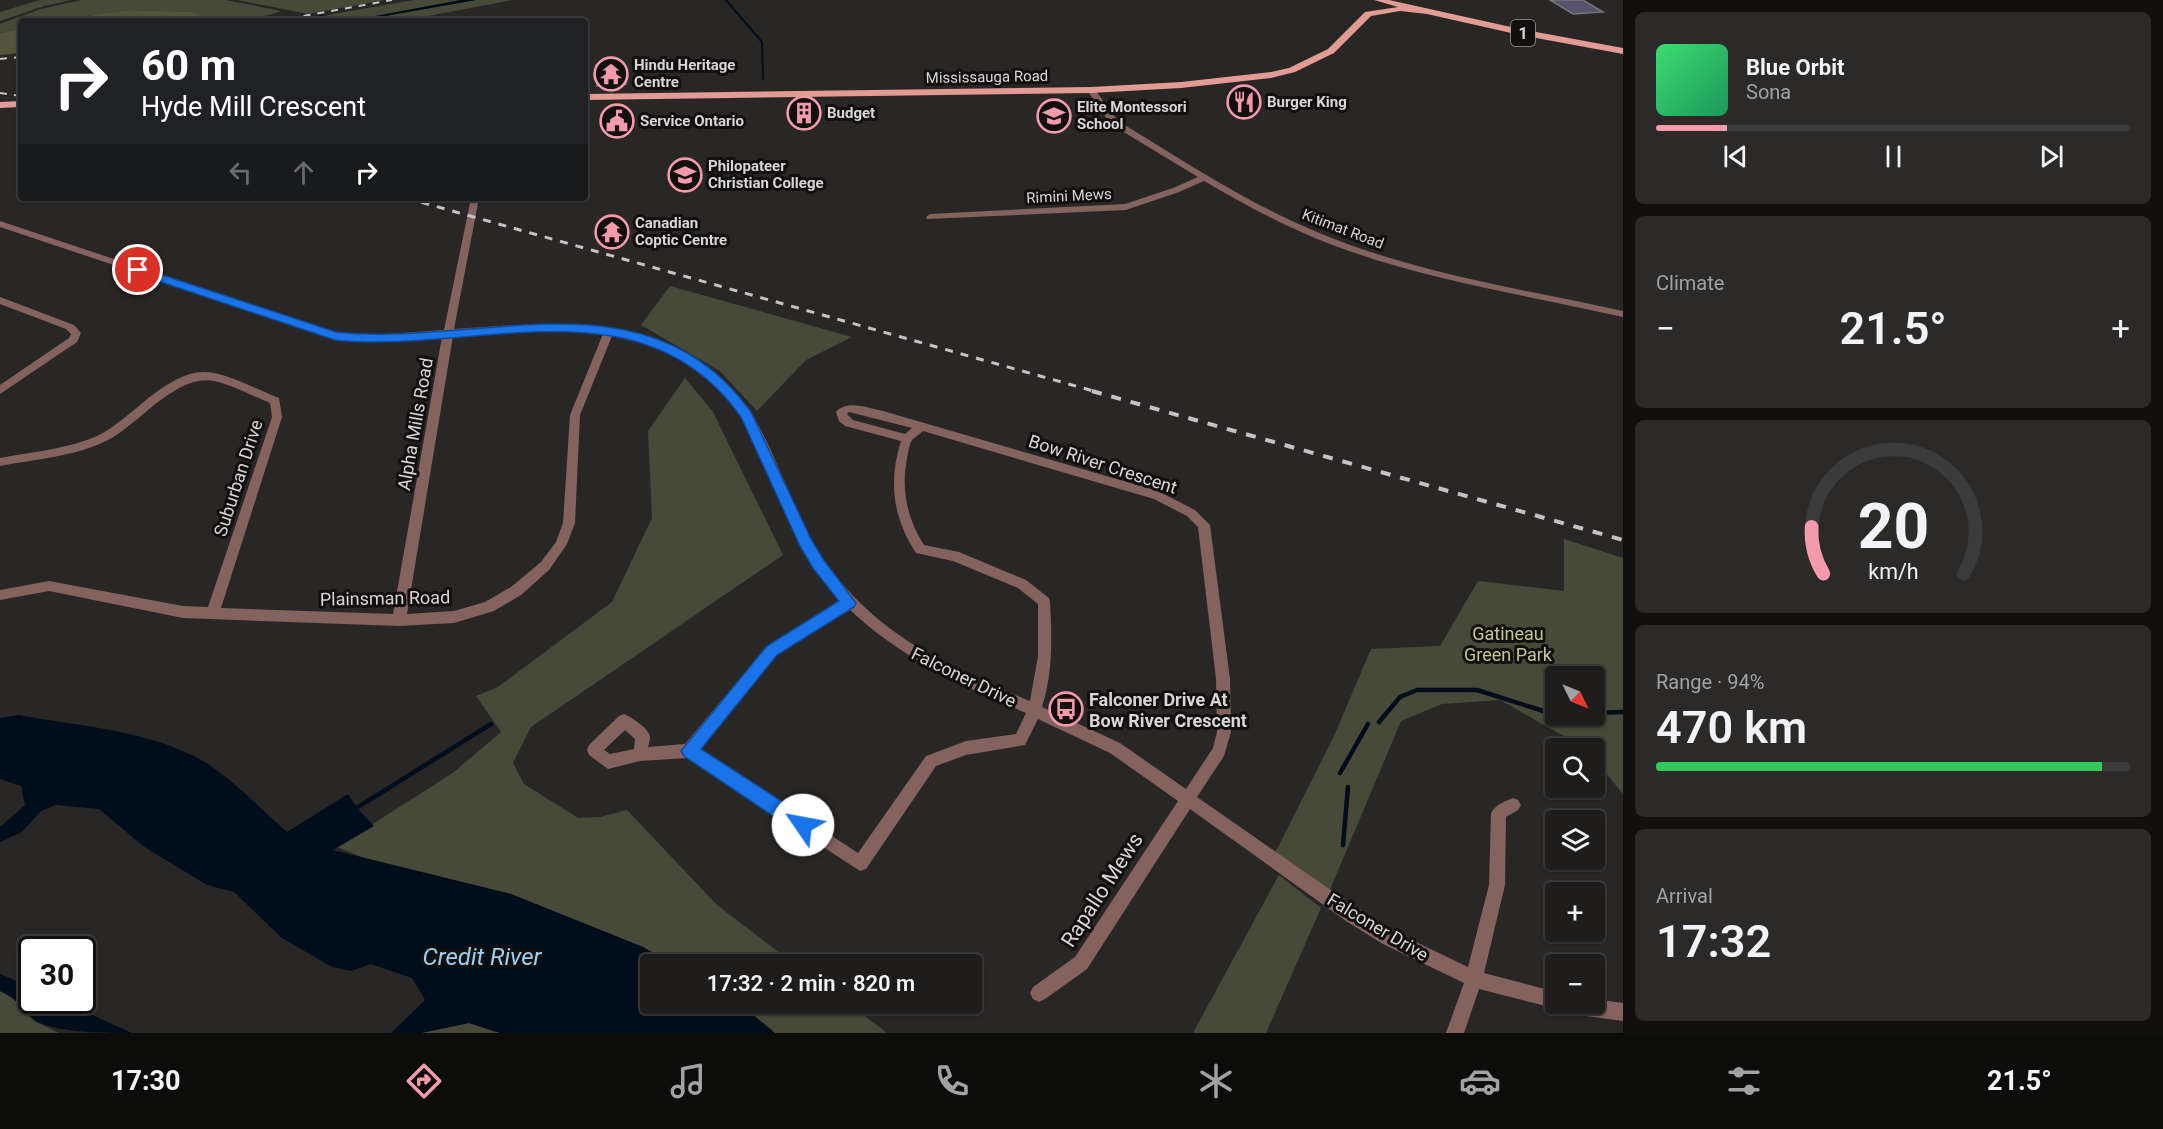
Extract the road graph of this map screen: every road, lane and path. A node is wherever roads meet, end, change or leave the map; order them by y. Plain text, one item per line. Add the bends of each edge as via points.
1 (1408, 0) edge
2 (1382, 1) edge
3 (1424, 12) junction
4 (1372, 14) junction
5 (1623, 43) edge
6 (1623, 51) edge
7 (1091, 90) junction
8 (588, 97) edge
9 (18, 104) edge
10 (0, 105) edge
11 (1204, 177) junction
12 (474, 201) edge
13 (930, 218) dead end
14 (0, 224) edge
15 (0, 300) edge
16 (1623, 314) edge
17 (609, 331) junction
18 (448, 333) junction
19 (0, 390) edge
20 (920, 427) junction
21 (907, 439) junction
22 (0, 462) edge
23 (0, 595) edge
24 (848, 603) junction
25 (212, 614) junction
26 (399, 620) junction
27 (1034, 710) junction
28 (690, 751) junction
29 (640, 754) dead end
30 (1187, 797) junction
31 (1513, 805) dead end
32 (1474, 979) junction
33 (1039, 993) dead end
34 (1545, 998) edge
35 (1605, 1010) edge
36 (1623, 1012) edge
37 (1455, 1033) edge

1 - 5 main road, 1 via 1520,26
2 - 3 main road, Mississauga Road / 1
2 - 4 main road, Mississauga Road
3 - 4 main road via 1400,9
3 - 6 main road, Mississauga Road / 1
4 - 7 main road, Mississauga Road via 1331,51 1292,70 1181,85
7 - 8 main road, Mississauga Road
7 - 11 street, Kitimat Road via 1120,126
9 - 10 main road
11 - 13 street, Rimini Mews via 1126,207
11 - 16 street, Kitimat Road via 1254,206 1349,248
12 - 18 street, Alpha Mills Road
14 - 18 street, Falconer Drive via 335,336 366,339
15 - 19 street via 70,327 76,333 73,340
17 - 18 street, Falconer Drive via 555,326
17 - 24 street, Falconer Drive via 680,354 715,378 734,397 759,438 805,542
17 - 26 street, Plainsman Road via 575,415 569,523 561,544 545,567 489,607 454,617
18 - 26 street, Alpha Mills Road
20 - 21 street
20 - 21 street, Bow River Crescent via 859,409 841,412 849,423
20 - 30 street, Bow River Crescent via 1158,496 1191,513 1204,525 1223,679 1224,732 1220,751
21 - 27 street via 899,458 900,499 909,535 920,549 955,556 1022,584 1044,602 1046,654 1043,684
22 - 25 street, Suburban Drive via 74,448 104,437 179,384 197,377 210,376 275,401 277,417
23 - 25 street, Plainsman Road via 49,586
24 - 27 street, Falconer Drive via 878,630 925,660
24 - 28 street via 772,650
25 - 26 street, Plainsman Road
27 - 28 street via 1020,740 966,748 931,761 860,863
27 - 30 street, Falconer Drive via 1115,748
28 - 29 street
30 - 32 street, Falconer Drive via 1352,915 1389,938
30 - 33 street, Rapallo Mews via 1081,963
31 - 32 street via 1499,813 1497,885
32 - 34 street, Falconer Drive
32 - 37 street
35 - 36 street

